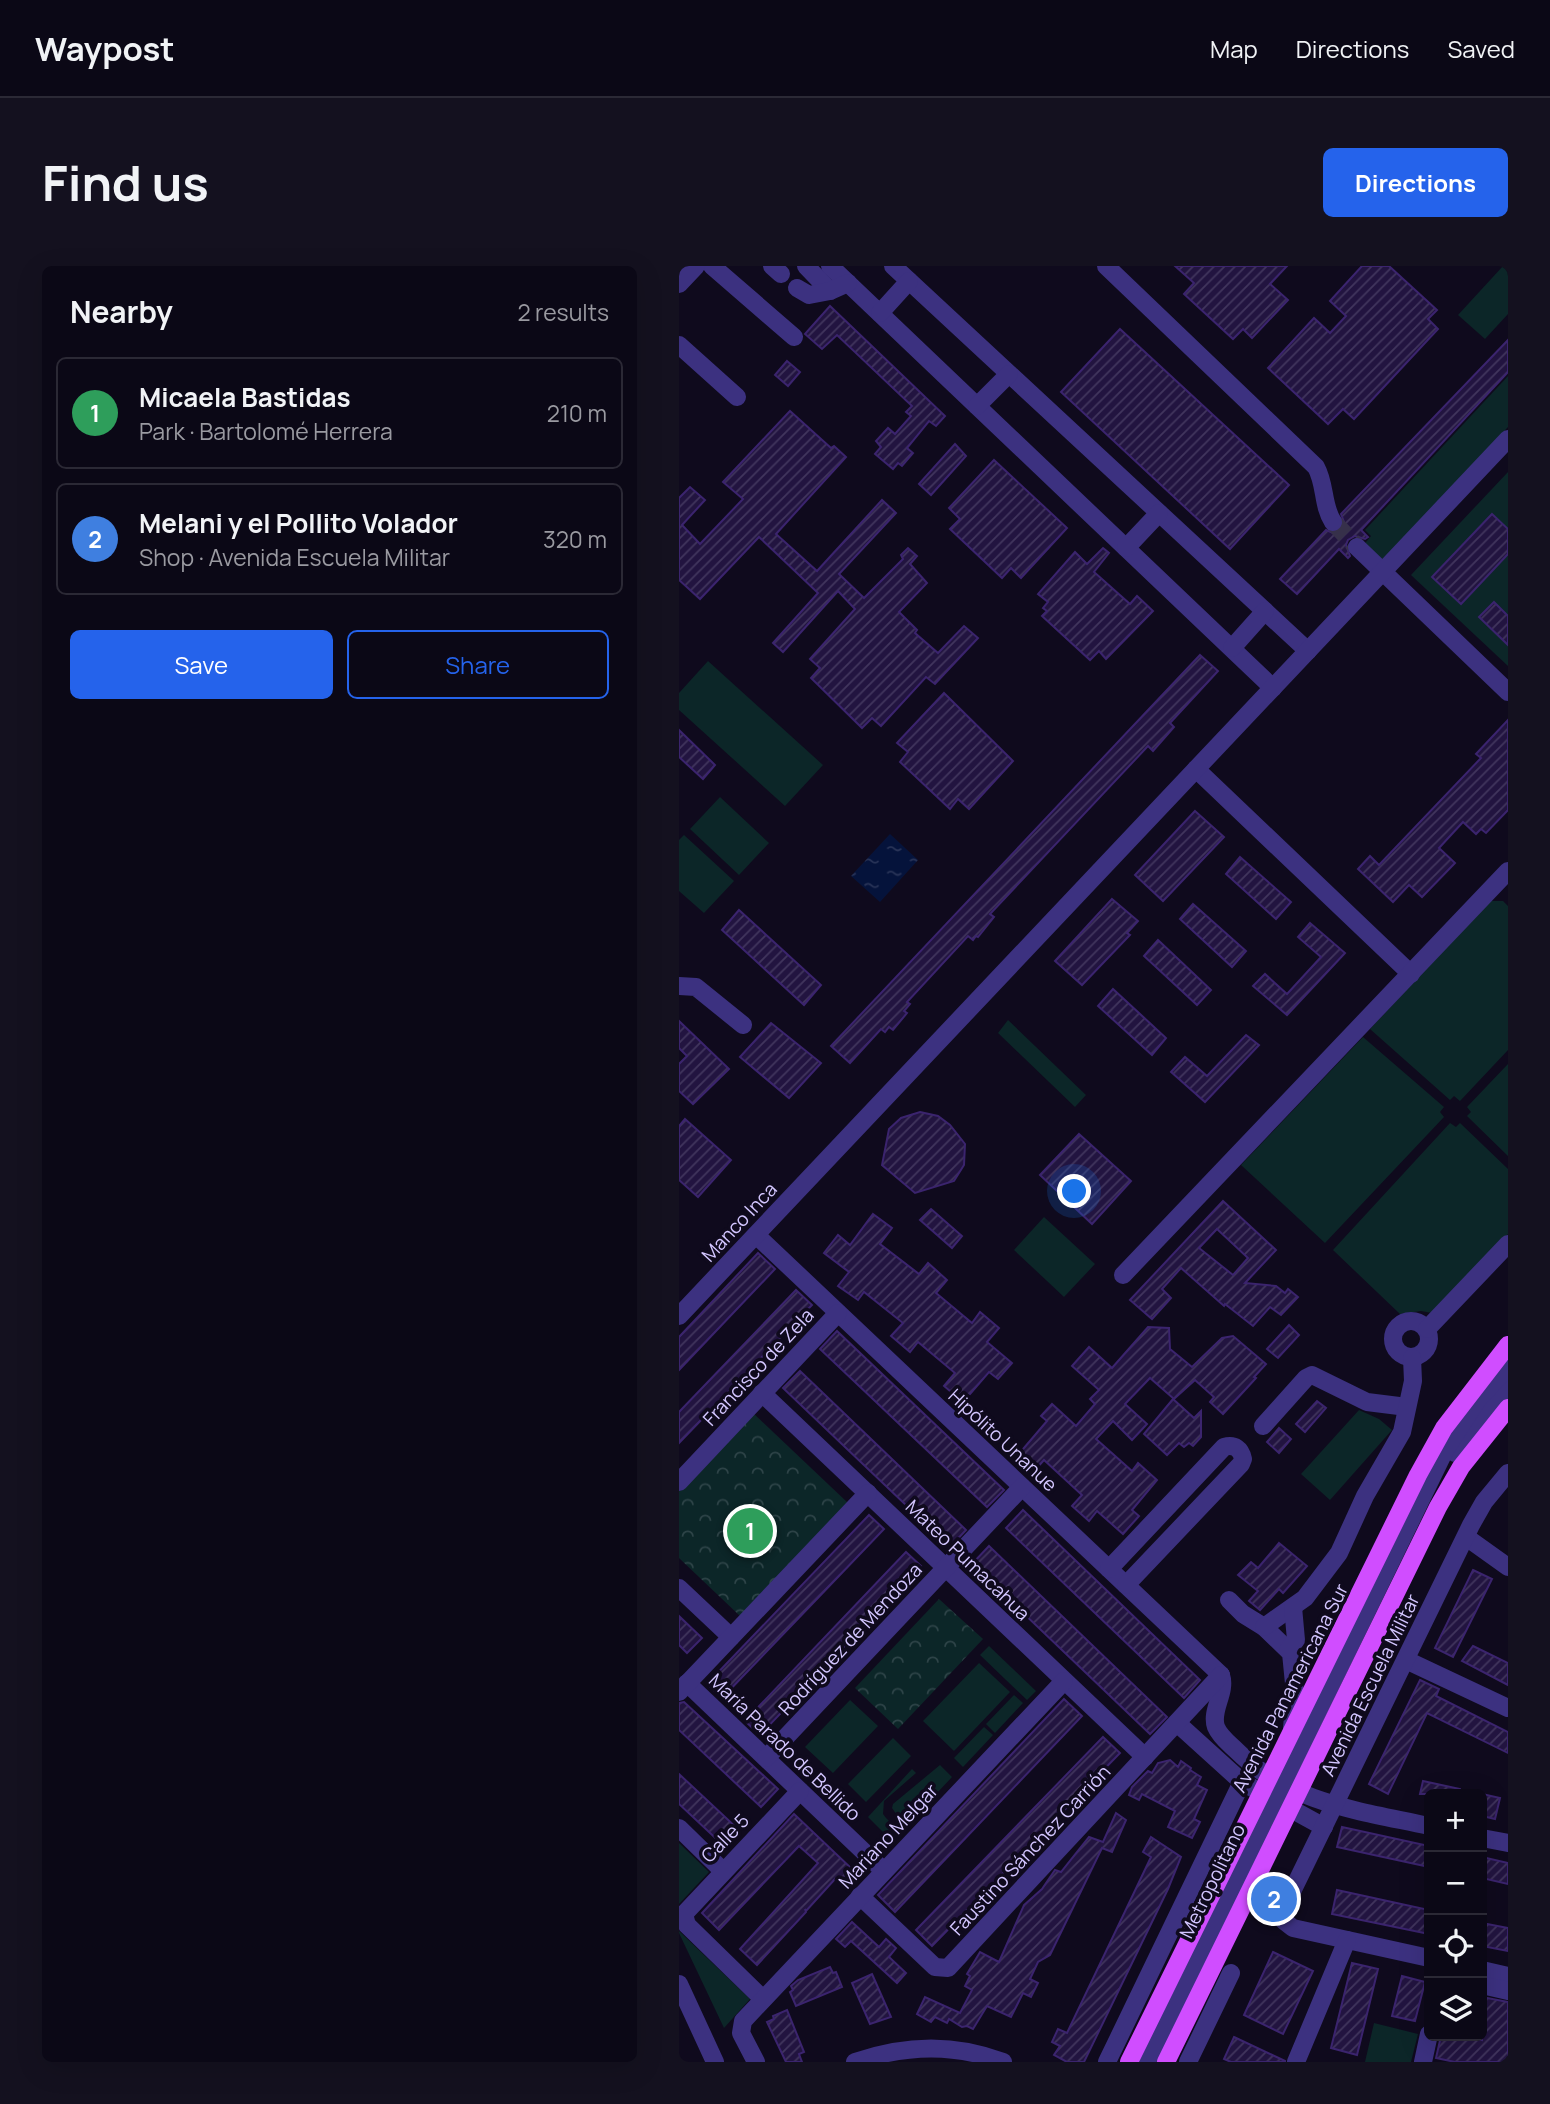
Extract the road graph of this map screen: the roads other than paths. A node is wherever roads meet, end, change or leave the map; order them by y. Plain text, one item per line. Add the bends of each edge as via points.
1 (696, 266) edge
2 (712, 266) edge
3 (806, 266) edge
4 (830, 266) edge
5 (893, 266) edge
6 (1106, 266) edge
7 (909, 281) junction
8 (848, 283) junction
9 (679, 284) edge
10 (797, 288) dead end
11 (830, 291) junction
12 (880, 313) junction
13 (794, 337) dead end
14 (679, 345) edge
15 (1009, 374) junction
16 (737, 397) dead end
17 (977, 406) junction
18 (1508, 439) edge
19 (1159, 513) junction
20 (1333, 522) tunnel mouth
21 (1357, 547) tunnel mouth
22 (1126, 548) junction
23 (1383, 572) junction
24 (1265, 611) junction
25 (1232, 649) junction
26 (1308, 651) junction
27 (1273, 688) junction
28 (1508, 692) edge
29 (1196, 769) junction
30 (1504, 882) edge
31 (1411, 974) junction
32 (679, 986) edge
33 (743, 1025) dead end
34 (756, 1235) junction
35 (1508, 1244) edge
36 (1123, 1275) dead end
37 (838, 1313) junction
38 (679, 1316) edge
39 (1427, 1329) junction
40 (1508, 1345) edge
41 (1412, 1358) junction
42 (1508, 1367) edge
43 (1508, 1389) edge
44 (762, 1393) junction
45 (1367, 1402) junction
46 (1407, 1407) junction
47 (1508, 1408) edge
48 (1262, 1426) dead end
49 (1403, 1427) junction
50 (1508, 1474) edge
51 (679, 1482) edge
52 (1022, 1487) junction
53 (1425, 1492) junction
54 (868, 1493) junction
55 (1173, 1500) junction
56 (1191, 1517) junction
57 (1466, 1536) junction
58 (1508, 1567) edge
59 (946, 1568) junction
60 (1109, 1569) junction
61 (1126, 1586) junction
62 (679, 1588) edge
63 (1229, 1600) dead end
64 (1293, 1607) junction
65 (1264, 1627) junction
66 (731, 1637) junction
67 (1288, 1650) junction
68 (1406, 1660) junction
69 (1221, 1675) junction
70 (1065, 1681) junction
71 (683, 1688) edge
72 (1508, 1708) edge
73 (1177, 1723) junction
74 (1291, 1735) junction
75 (1145, 1757) junction
76 (766, 1758) junction
77 (1242, 1782) junction
78 (800, 1791) junction
79 (1279, 1793) junction
80 (1334, 1805) junction
81 (1424, 1825) edge
82 (1324, 1827) junction
83 (679, 1828) edge
84 (1487, 1839) edge
85 (1508, 1843) edge
86 (723, 1871) junction
87 (884, 1871) junction
88 (860, 1896) junction
89 (1347, 1940) junction
90 (1424, 1957) edge
91 (1487, 1971) edge
92 (1231, 1973) dead end
93 (1508, 1976) edge
94 (679, 1984) edge
95 (1487, 1986) edge
96 (1508, 1991) edge
97 (763, 1999) junction
98 (1428, 2041) edge
99 (715, 2062) edge
100 (756, 2062) edge
101 (855, 2062) edge
102 (1003, 2062) edge
103 (1107, 2062) edge
104 (1129, 2062) edge
105 (1148, 2062) edge
106 (1166, 2062) edge
107 (1188, 2062) edge
108 (1296, 2062) edge
109 (1423, 2062) edge

1 - 9 street
2 - 13 street
3 - 11 street
4 - 8 street
5 - 7 street
6 - 20 street via 1316,467
7 - 12 street
7 - 15 street
8 - 11 street
8 - 12 street
10 - 11 street via 809,295
12 - 17 street
14 - 16 street
15 - 17 street
15 - 19 street
17 - 22 street
18 - 23 street, Manco Inca
19 - 22 street
19 - 24 street
21 - 23 street
22 - 25 street
23 - 26 street, Manco Inca
23 - 28 street
24 - 25 street
24 - 26 street
25 - 27 street
26 - 27 street, Manco Inca
27 - 29 street, Manco Inca
29 - 31 street
29 - 34 street, Manco Inca
30 - 31 street
31 - 36 street
32 - 33 street via 695,987
34 - 37 street, Hipólito Unanue
34 - 38 street, Manco Inca
35 - 39 street
37 - 44 street, Francisco de Zela
37 - 52 street, Hipólito Unanue
39 - 41 street via 1429,1345 1423,1354
39 - 41 street via 1407,1321 1394,1332 1396,1350
40 - 74 main road, Avenida Panamericana Sur via 1444,1428
41 - 46 street
42 - 53 street, Metropolitano via 1478,1399
43 - 53 street, Metropolitano
44 - 51 street, Francisco de Zela
44 - 54 street, Mateo Pumacahua
45 - 46 street
45 - 48 street via 1312,1375
45 - 49 street
46 - 49 street
47 - 79 main road, Avenida Panamericana Sur via 1461,1467
49 - 64 street via 1335,1560
50 - 57 street, Avenida Escuela Militar via 1484,1502
52 - 59 street, Rodríguez de Mendoza
52 - 60 street, Hipólito Unanue
53 - 79 street, Metropolitano
54 - 59 street, Mateo Pumacahua
54 - 66 street
55 - 56 street
55 - 56 street via 1224,1447 1239,1449 1241,1464
55 - 60 street
56 - 61 street
57 - 58 street
57 - 68 street, Avenida Escuela Militar
59 - 70 street, Mateo Pumacahua
59 - 76 street, Rodríguez de Mendoza
60 - 61 street, Hipólito Unanue
61 - 69 street, Hipólito Unanue
62 - 66 street
63 - 65 street
64 - 65 street
64 - 67 street via 1296,1640
65 - 67 street
66 - 71 street
67 - 74 street via 1294,1661 1296,1694
68 - 72 street
68 - 80 street, Avenida Escuela Militar
69 - 73 street, Faustino Sánchez Carrión
69 - 79 street via 1217,1729
70 - 75 street, Mateo Pumacahua
70 - 87 street, Mariano Melgar
71 - 76 street, María Parado de Bellido
73 - 75 street, Faustino Sánchez Carrión
73 - 77 street
74 - 79 main road, Avenida Panamericana Sur
75 - 88 street, Faustino Sánchez Carrión via 948,1968 935,1967
76 - 78 street, María Parado de Bellido
77 - 79 street
77 - 103 street
78 - 86 street, Calle 5
78 - 87 street, María Parado de Bellido
79 - 80 street
79 - 82 street
79 - 104 main road, Avenida Panamericana Sur
79 - 105 street, Metropolitano
79 - 106 main road, Avenida Panamericana Sur
80 - 81 street
80 - 82 street, Avenida Escuela Militar
82 - 89 street, Avenida Escuela Militar via 1282,1912 1284,1922
83 - 86 street
84 - 85 street
86 - 97 street, Calle 5 via 683,1917
87 - 88 street, Mariano Melgar
88 - 97 street, Mariano Melgar
89 - 90 street
89 - 108 street
91 - 93 street
92 - 107 street
94 - 99 street
95 - 96 street
97 - 100 street, Mariano Melgar via 743,2021 741,2033
98 - 109 street
101 - 102 street via 915,2048 969,2052

